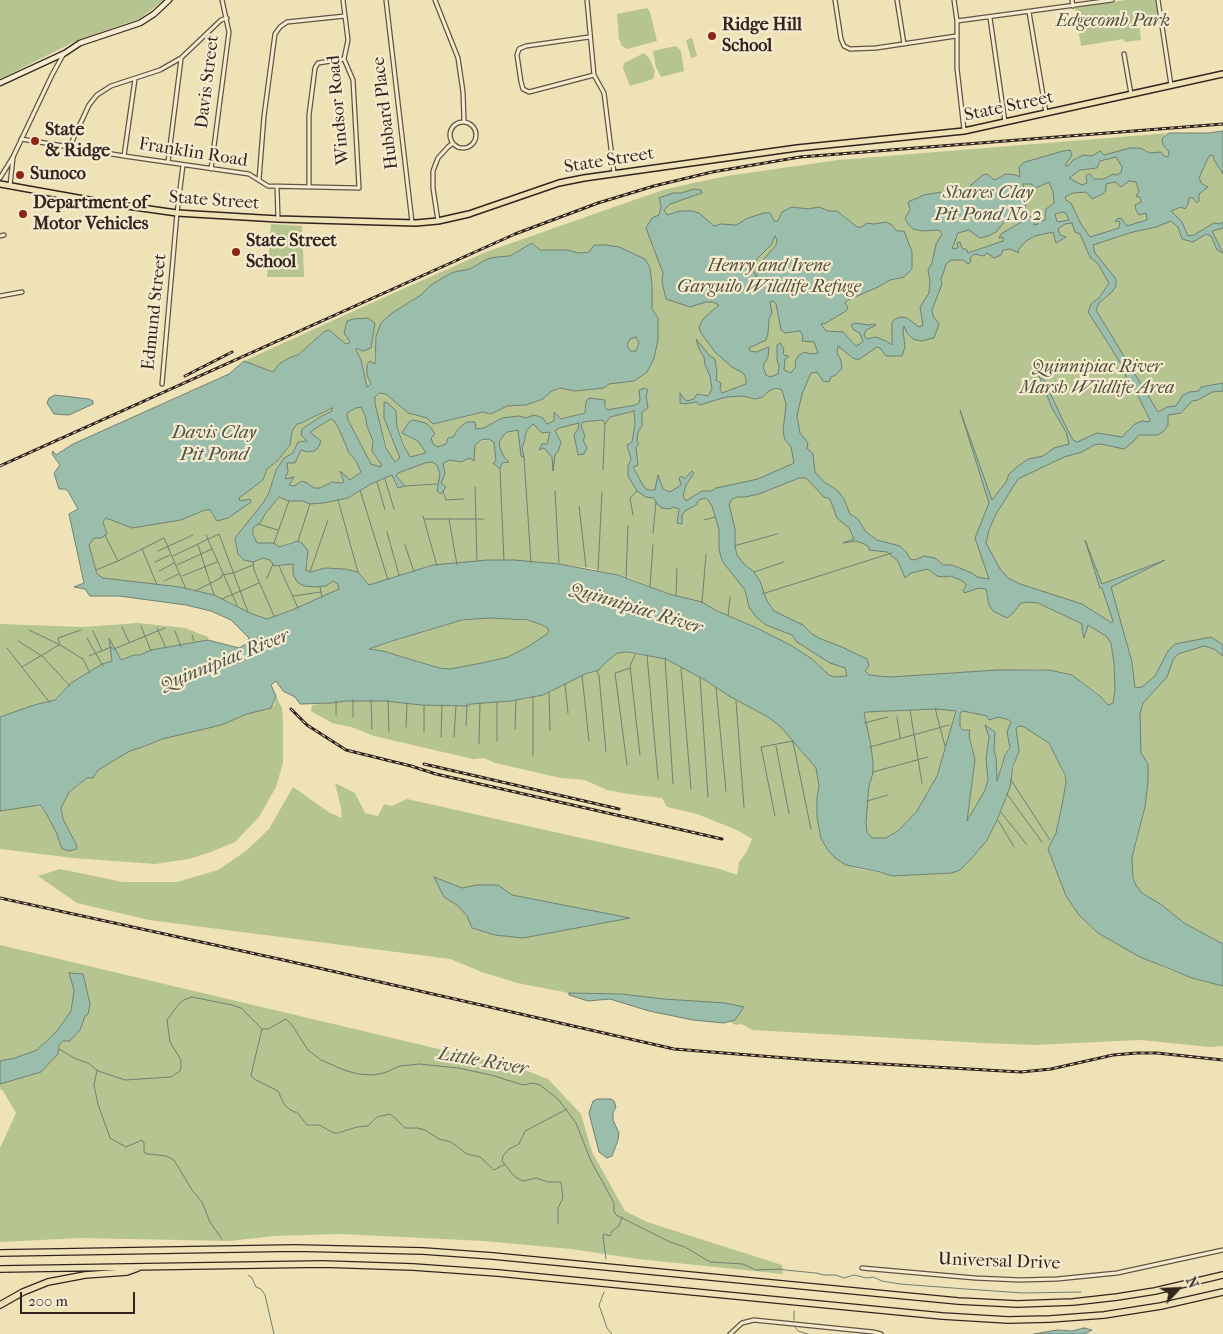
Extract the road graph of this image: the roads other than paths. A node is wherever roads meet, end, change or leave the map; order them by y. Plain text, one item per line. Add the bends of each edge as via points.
1 (169, 0) edge
2 (222, 0) edge
3 (343, 0) edge
4 (386, 0) edge
5 (435, 0) edge
6 (587, 0) edge
7 (836, 0) edge
8 (897, 0) edge
9 (954, 0) edge
10 (1072, 0) edge
11 (1112, 0) edge
12 (1158, 0) edge
13 (1073, 6) junction
14 (1029, 12) junction
15 (345, 16) junction
16 (227, 18) junction
17 (990, 18) junction
18 (957, 21) junction
19 (956, 36) junction
20 (589, 37) junction
21 (904, 44) junction
22 (65, 53) junction
23 (1124, 54) dead end
24 (181, 58) junction
25 (344, 58) junction
26 (1223, 74) edge
27 (594, 75) junction
28 (135, 79) junction
29 (0, 82) edge
30 (1171, 85) junction
31 (1131, 94) junction
32 (1046, 113) junction
33 (464, 121) junction
34 (1005, 122) junction
35 (964, 131) junction
36 (21, 139) junction
37 (454, 143) junction
38 (68, 148) junction
39 (124, 156) junction
40 (13, 157) junction
41 (168, 162) junction
42 (183, 165) junction
43 (211, 169) junction
44 (614, 173) junction
45 (0, 178) edge
46 (260, 180) junction
47 (0, 184) edge
48 (10, 185) junction
49 (277, 186) junction
50 (309, 187) junction
51 (359, 188) joint
52 (177, 213) junction
53 (278, 219) junction
54 (438, 221) junction
55 (412, 223) junction
56 (22, 292) dead end
57 (0, 296) edge
58 (162, 384) dead end
59 (1223, 1250) edge
60 (0, 1253) edge
61 (142, 1267) junction
62 (862, 1268) dead end
63 (0, 1269) edge
64 (1223, 1275) edge
65 (1223, 1292) edge
66 (0, 1305) edge
67 (730, 1334) edge
68 (881, 1334) edge

1 - 22 main road via 140,23 80,43
2 - 16 street, Davis Street
3 - 15 street, Windsor Road
4 - 55 street, Hubbard Place
5 - 33 street via 458,58
6 - 20 street
7 - 21 street via 841,39 847,48 856,50
8 - 21 street
9 - 18 street
10 - 13 street
11 - 13 street
12 - 30 street
13 - 14 street
14 - 17 street
14 - 32 street
15 - 25 street, Windsor Road via 348,40
15 - 46 street via 286,22 275,34 264,116
16 - 24 street
16 - 43 street, Davis Street via 228,42
17 - 18 street
17 - 34 street
18 - 19 street
19 - 21 street
19 - 35 street
20 - 27 street
20 - 27 street via 526,46 516,55 523,89 529,92
22 - 29 main road
22 - 36 street
23 - 31 street
24 - 28 street
24 - 41 street
25 - 50 street via 318,63 315,68 309,115
25 - 51 street, Windsor Road via 353,80
26 - 30 main road, State Street
27 - 44 street via 604,93
28 - 38 street via 111,86 97,95
28 - 39 street
30 - 31 main road, State Street
31 - 32 main road, State Street
32 - 34 main road, State Street
33 - 37 street via 452,129 450,136
33 - 37 street via 475,128 475,140 465,148
34 - 35 main road, State Street
35 - 44 main road, State Street via 806,146
36 - 38 street, Franklin Road
36 - 40 street
37 - 54 street via 438,158 433,171
38 - 39 street, Franklin Road
39 - 41 street, Franklin Road
40 - 45 street
40 - 48 street
41 - 42 street, Franklin Road
42 - 43 street, Franklin Road
42 - 52 street, Edmund Street
43 - 46 street, Franklin Road via 249,174
44 - 54 main road, State Street via 560,183
46 - 49 street, Franklin Road via 265,185
47 - 48 main road, State Street
48 - 52 main road, State Street
49 - 50 street, Franklin Road
49 - 53 street
50 - 51 street, Franklin Road
52 - 53 main road, State Street
52 - 58 street, Edmund Street
53 - 55 main road, State Street
54 - 55 main road, State Street
56 - 57 street
59 - 62 street, Universal Drive via 1116,1273 1056,1279 1020,1280
60 - 64 highway via 295,1248 408,1250 1018,1304 1117,1297
61 - 63 highway
61 - 65 highway via 323,1264 437,1268 1008,1320 1104,1315
61 - 66 highway via 127,1272 48,1282
67 - 68 street via 742,1323 754,1320

